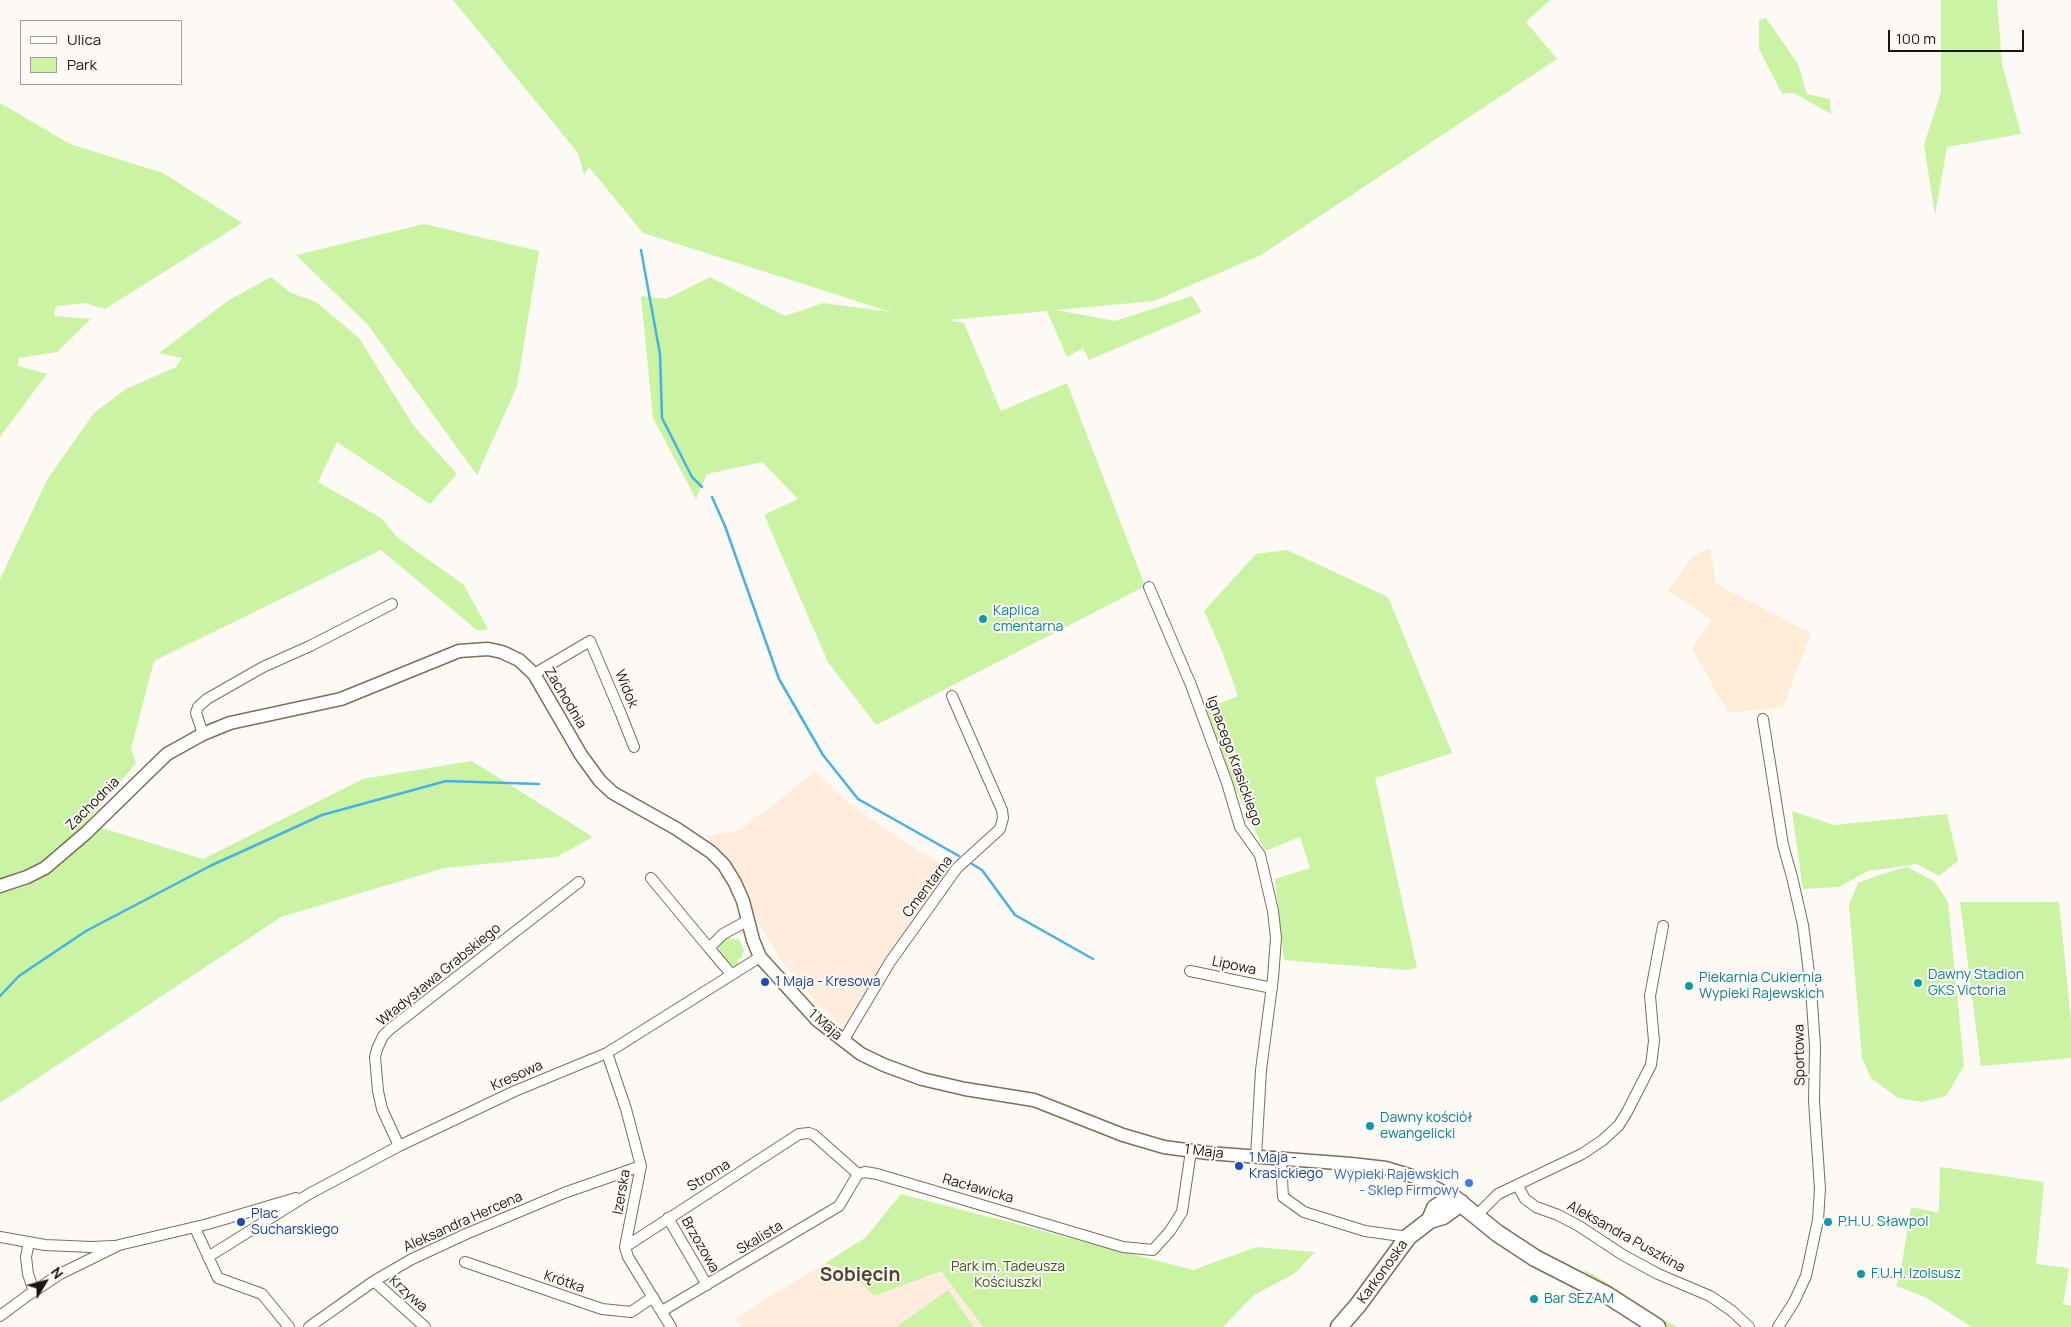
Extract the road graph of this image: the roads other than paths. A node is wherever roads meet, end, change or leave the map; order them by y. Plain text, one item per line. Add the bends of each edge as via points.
1 (1148, 587) dead end
2 (392, 604) dead end
3 (534, 674) junction
4 (952, 696) dead end
5 (1764, 719) dead end
6 (203, 734) junction
7 (634, 748) dead end
8 (651, 878) dead end
9 (579, 882) dead end
10 (0, 886) edge
11 (747, 920) junction
12 (1663, 926) dead end
13 (709, 948) junction
14 (760, 958) junction
15 (1190, 971) dead end
16 (732, 974) junction
17 (1272, 988) junction
18 (843, 1041) junction
19 (607, 1053) junction
20 (399, 1146) junction
21 (1191, 1151) junction
22 (1256, 1157) junction
23 (1281, 1160) junction
24 (641, 1166) junction
25 (858, 1174) junction
26 (1432, 1185) junction
27 (1518, 1186) junction
28 (309, 1194) junction
29 (1458, 1200) junction
30 (1432, 1214) junction
31 (1477, 1215) junction
32 (668, 1218) junction
33 (195, 1228) junction
34 (0, 1236) edge
35 (1408, 1237) junction
36 (29, 1242) junction
37 (119, 1246) junction
38 (625, 1247) junction
39 (208, 1257) junction
40 (465, 1262) dead end
41 (374, 1281) junction
42 (707, 1286) junction
43 (30, 1293) junction
44 (653, 1297) junction
45 (662, 1312) junction
46 (0, 1316) edge
47 (289, 1327) edge
48 (309, 1327) edge
49 (425, 1327) edge
50 (672, 1327) edge
51 (1339, 1327) edge
52 (1657, 1327) edge
53 (1749, 1327) edge
54 (1778, 1327) edge

1 - 17 street, Ignacego Krasickiego via 1191,684 1240,826 1260,855 1276,938
2 - 6 street via 263,667 207,699 196,713
3 - 6 street, Zachodnia via 519,660 502,652 488,649 459,651 341,699 230,723
3 - 7 street, Widok via 590,641
3 - 11 street, Zachodnia via 581,755 600,781 614,793 711,852 735,883
4 - 18 street, Cmentarna via 1002,810 1000,829 957,868 890,962
5 - 54 street, Sportowa via 1783,845 1803,925 1811,989 1820,1189 1818,1220 1806,1276
6 - 10 street, Zachodnia via 167,754 45,868
8 - 13 street
9 - 20 street, Władysława Grabskiego via 383,1036 375,1057 378,1091 382,1109
11 - 13 street via 723,934
11 - 14 street, Zachodnia
12 - 27 street via 1650,996 1654,1052 1636,1097 1619,1126 1603,1140
13 - 16 street
14 - 16 street, Kresowa
14 - 18 street, 1 Maja via 817,1020
15 - 17 street, Lipowa
16 - 19 street, Kresowa
17 - 22 street, Ignacego Krasickiego via 1261,1070
18 - 21 street, 1 Maja via 884,1066 922,1079 1034,1100 1131,1138
19 - 20 street, Kresowa via 515,1091
19 - 24 street, Izerska
20 - 28 street, Kresowa
21 - 22 street, 1 Maja
21 - 25 street, Racławicka via 1182,1212 1153,1250 1123,1247 877,1174
22 - 23 street, 1 Maja
23 - 26 street, 1 Maja via 1386,1168
23 - 35 street via 1283,1196 1304,1212 1365,1231
24 - 38 street, Izerska
24 - 41 street, Aleksandra Hercena via 466,1234
25 - 32 street, Stroma via 814,1135 799,1134
25 - 42 street, Skalista via 839,1206
26 - 29 street, 1 Maja
26 - 30 street via 1435,1193
27 - 31 street via 1498,1194
27 - 53 street, Aleksandra Puszkina via 1525,1199 1536,1207 1579,1226 1658,1274 1710,1296
28 - 33 street
28 - 39 street
29 - 30 main road, Karkonoska via 1443,1216
29 - 31 main road, 1 Maja
30 - 35 main road, Karkonoska
31 - 52 main road, 1 Maja via 1535,1258 1607,1295
32 - 38 street, Stroma
32 - 42 street, Brzozowa
33 - 37 street
33 - 39 street
34 - 36 street
35 - 51 main road, Karkonoska
36 - 37 street via 92,1248
36 - 43 street via 26,1257
37 - 43 street via 60,1274
38 - 44 street
39 - 47 street via 218,1278 262,1294
40 - 44 street, Krótka via 602,1309 631,1312
41 - 48 street, Aleksandra Hercena
41 - 49 street, Krzywa
42 - 45 street, Skalista
43 - 46 street
44 - 45 street
45 - 50 street

